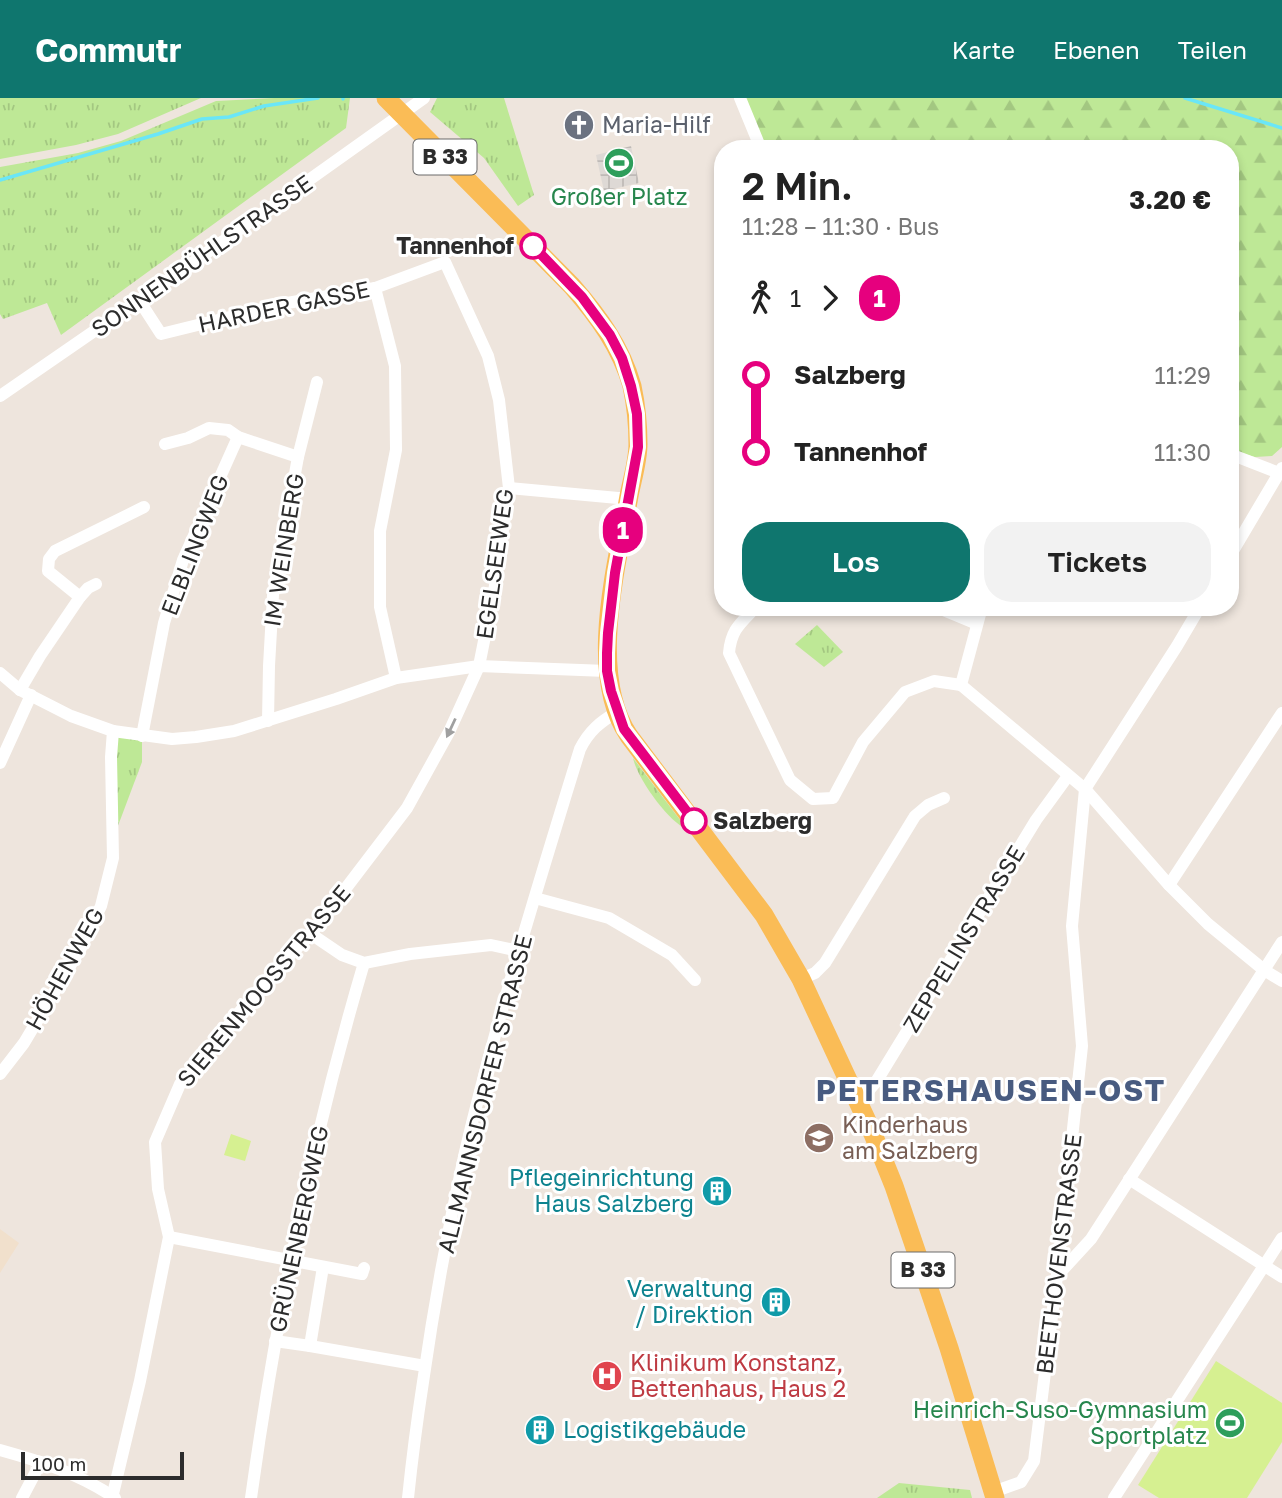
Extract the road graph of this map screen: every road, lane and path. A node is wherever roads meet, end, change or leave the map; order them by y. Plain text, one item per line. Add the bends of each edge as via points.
1 (386, 98) edge
2 (424, 98) edge
3 (740, 98) edge
4 (402, 113) junction
5 (757, 140) edge
6 (445, 262) joint
7 (375, 288) junction
8 (139, 300) junction
9 (317, 382) dead end
10 (0, 396) edge
11 (238, 437) junction
12 (165, 444) dead end
13 (298, 457) junction
14 (1239, 457) edge
15 (1281, 470) edge
16 (509, 488) junction
17 (629, 499) junction
18 (145, 507) dead end
19 (1239, 541) edge
20 (96, 583) dead end
21 (80, 597) junction
22 (747, 616) edge
23 (958, 616) edge
24 (979, 616) edge
25 (1195, 616) edge
26 (977, 624) junction
27 (479, 666) junction
28 (607, 671) junction
29 (0, 673) edge
30 (396, 678) junction
31 (961, 685) junction
32 (25, 692) junction
33 (617, 712) junction
34 (1282, 713) edge
35 (268, 721) junction
36 (113, 732) junction
37 (142, 736) junction
38 (0, 762) edge
39 (1068, 776) junction
40 (1085, 789) junction
41 (944, 798) dead end
42 (1169, 885) junction
43 (535, 898) junction
44 (311, 934) junction
45 (1282, 942) edge
46 (519, 950) junction
47 (364, 963) junction
48 (1264, 970) junction
49 (801, 979) junction
50 (695, 980) dead end
51 (1282, 981) edge
52 (0, 1074) edge
53 (856, 1097) junction
54 (1129, 1179) junction
55 (169, 1237) junction
56 (1282, 1238) edge
57 (291, 1260) junction
58 (1264, 1265) junction
59 (323, 1267) junction
60 (364, 1268) dead end
61 (1057, 1276) junction
62 (1282, 1277) edge
63 (275, 1341) junction
64 (310, 1346) junction
65 (425, 1366) junction
66 (0, 1450) edge
67 (41, 1462) junction
68 (994, 1495) edge
69 (113, 1497) edge
70 (22, 1498) edge
71 (251, 1498) edge
72 (408, 1498) edge
73 (1114, 1498) edge

1 - 4 main road, B 33
2 - 4 street, SONNENBÜHLSTRASSE
3 - 5 street
4 - 8 street, SONNENBÜHLSTRASSE
4 - 17 main road, B 33 via 572,286 610,335 622,358 637,414 638,447
6 - 7 street, HARDER GASSE
6 - 16 street, EGELSEEWEG via 488,356 499,400
7 - 8 street, HARDER GASSE via 287,303 161,334
7 - 30 street via 394,366 396,450 380,531 380,607
8 - 10 street, SONNENBÜHLSTRASSE
9 - 13 street, IM WEINBERG
11 - 12 street via 228,430 209,428
11 - 13 street
11 - 37 street, ELBLINGWEG via 184,560 164,623
13 - 35 street, IM WEINBERG via 273,595
14 - 15 street
15 - 19 street
16 - 17 street
16 - 27 street, EGELSEEWEG
17 - 28 main road, B 33 via 612,597
18 - 21 street via 55,551 49,559 48,571
20 - 21 street
21 - 32 street via 40,656
22 - 31 street via 730,638 729,653 790,780 813,799 832,798 863,742 905,692 934,681
23 - 26 street
24 - 26 street
25 - 40 street, BEETHOVENSTRASSE
26 - 31 street
27 - 28 street
27 - 30 street
27 -> 44 street, SIERENMOOSSTRASSE via 407,808
28 - 33 main road, B 33
29 - 32 street
30 - 35 street
31 - 39 street
32 - 36 street
32 - 38 street
33 - 43 street, ALLMANNSDORFER STRASSE via 596,726 580,749
33 - 49 main road, B 33 via 629,736 764,915
34 - 42 street
35 - 37 street via 196,737
36 - 37 street
36 - 52 street, HÖHENWEG via 113,858 101,906 24,1043
39 - 40 street
39 - 53 street, ZEPPELINSTRASSE via 1036,820 876,1082
40 - 42 street
40 - 61 street, BEETHOVENSTRASSE via 1072,926 1082,1046
41 - 49 street via 915,816 825,963 815,974
42 - 48 street
43 - 46 street, ALLMANNSDORFER STRASSE
43 - 50 street via 609,918 672,955
44 - 47 street via 342,955
44 - 55 street, SIERENMOOSSTRASSE via 180,1084 155,1142 158,1189
45 - 48 street
46 - 47 street via 491,945
46 - 65 street, ALLMANNSDORFER STRASSE via 463,1162
47 - 57 street, GRÜNENBERGWEG
48 - 51 street
48 - 54 street
49 - 53 main road, B 33
53 - 68 main road, B 33 via 927,1279
54 - 58 street
54 - 61 street via 1091,1239
55 - 57 street
55 - 69 street, SIERENMOOSSTRASSE
56 - 58 street
57 - 59 street
57 - 63 street, GRÜNENBERGWEG
58 - 62 street
58 - 73 street
59 - 60 street via 362,1274
59 - 64 street
61 - 68 street, BEETHOVENSTRASSE via 1034,1461 1021,1482
63 - 64 street
63 - 71 street, GRÜNENBERGWEG
64 - 65 street
65 - 72 street, ALLMANNSDORFER STRASSE
66 - 67 street
67 - 69 street
67 - 70 street

